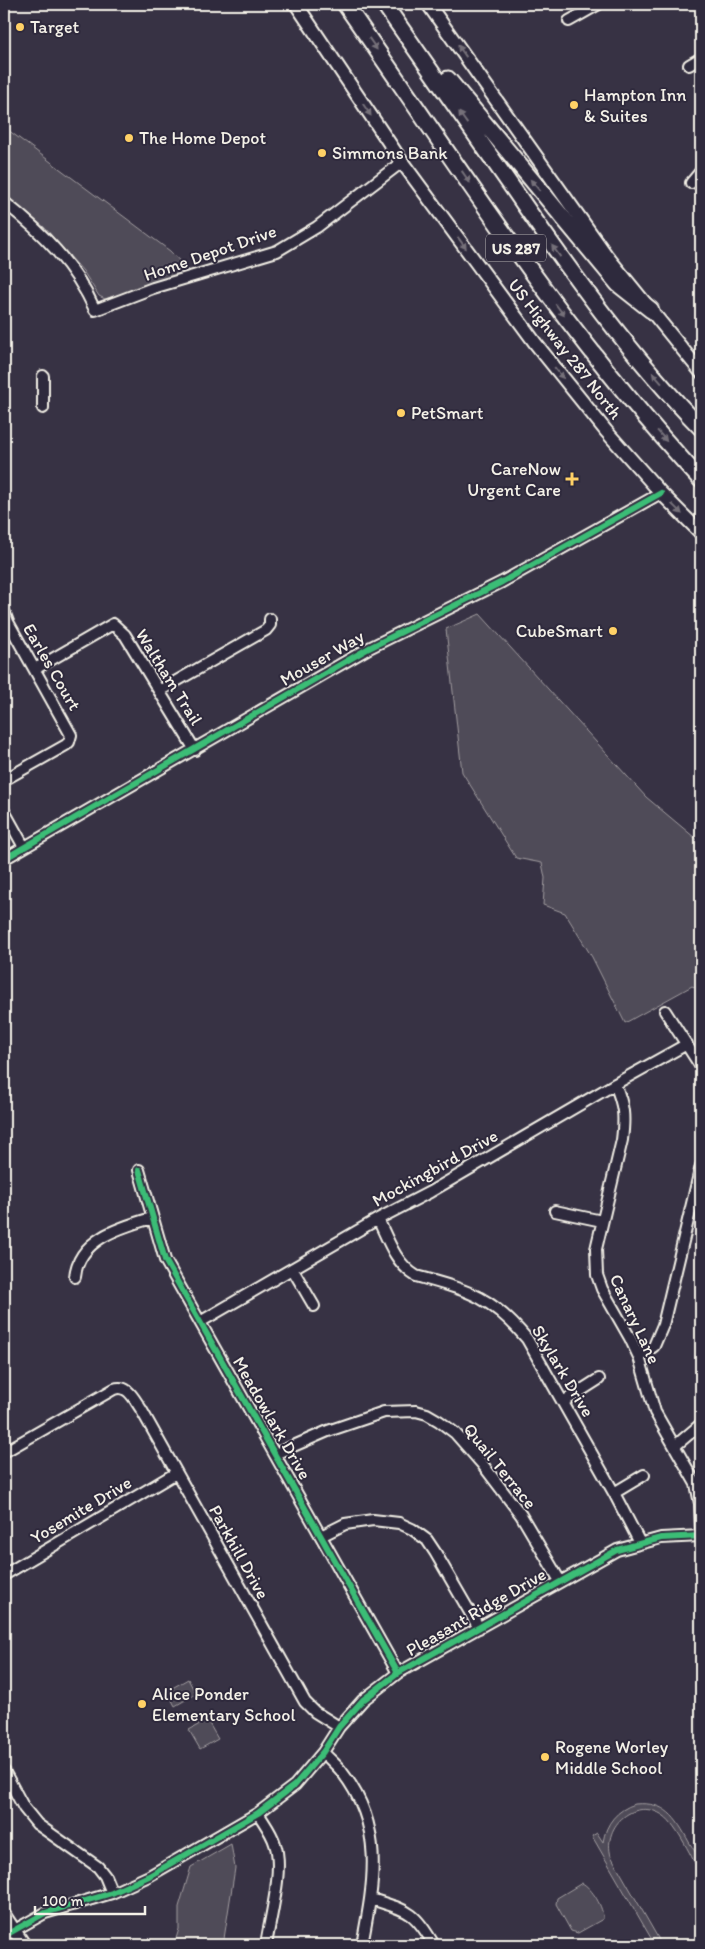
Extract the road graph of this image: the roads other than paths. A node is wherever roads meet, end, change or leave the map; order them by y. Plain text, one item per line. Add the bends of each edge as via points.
1 (296, 4) edge
2 (345, 4) edge
3 (384, 4) edge
4 (390, 4) edge
5 (428, 4) edge
6 (599, 4) edge
7 (569, 21) dead end
8 (701, 58) edge
9 (689, 65) dead end
10 (402, 162) junction
11 (701, 171) edge
12 (691, 183) dead end
13 (4, 202) edge
14 (650, 310) junction
15 (701, 372) edge
16 (43, 376) dead end
17 (43, 408) dead end
18 (701, 428) edge
19 (701, 480) edge
20 (661, 493) junction
21 (701, 533) edge
22 (4, 612) edge
23 (270, 619) dead end
24 (35, 669) junction
25 (159, 691) junction
26 (195, 750) junction
27 (4, 780) edge
28 (4, 811) edge
29 (24, 847) junction
30 (4, 858) edge
31 (665, 1011) dead end
32 (687, 1044) junction
33 (701, 1067) edge
34 (615, 1084) junction
35 (701, 1166) edge
36 (139, 1170) dead end
37 (555, 1212) dead end
38 (152, 1218) junction
39 (378, 1219) junction
40 (602, 1221) junction
41 (292, 1270) junction
42 (76, 1277) dead end
43 (314, 1306) dead end
44 (200, 1322) junction
45 (639, 1357) junction
46 (600, 1379) dead end
47 (563, 1402) junction
48 (701, 1424) edge
49 (675, 1446) junction
50 (4, 1452) edge
51 (275, 1454) junction
52 (176, 1473) junction
53 (644, 1475) dead end
54 (614, 1493) junction
55 (701, 1530) edge
56 (321, 1536) junction
57 (701, 1536) edge
58 (640, 1543) junction
59 (4, 1574) edge
60 (560, 1581) junction
61 (479, 1628) junction
62 (398, 1673) junction
63 (339, 1727) junction
64 (323, 1752) junction
65 (4, 1771) edge
66 (258, 1813) junction
67 (112, 1893) junction
68 (371, 1899) junction
69 (4, 1915) edge
70 (9, 1933) edge
71 (24, 1945) edge
72 (266, 1945) edge
73 (362, 1945) edge
74 (434, 1945) edge

1 -> 10 main road, US Highway 287 North
2 -> 19 highway, US 287 via 580,337
18 -> 3 highway, US 287 via 598,307
14 -> 4 highway via 618,284 480,119
14 -> 5 main road via 606,255
6 - 7 street
8 - 9 street
10 - 13 street, Home Depot Drive via 317,227 277,250 153,288 95,310 68,264 30,222
10 -> 20 main road, US Highway 287 North via 536,344
11 - 12 street
14 - 15 main road
16 - 17 street
20 -> 21 main road, US Highway 287 North
20 - 26 street, Mouser Way via 502,582 369,648
22 - 24 street, Earles Court
23 - 25 street via 266,630
24 - 25 street, Waltham Trail via 113,624 125,635
24 - 27 street, Earles Court via 71,738 66,745
25 - 26 street, Waltham Trail
26 - 29 street, Mouser Way
28 - 29 street
29 - 30 street, Mouser Way
31 - 32 street
32 - 33 street
32 - 34 street, Mockingbird Drive
34 - 39 street, Mockingbird Drive
34 - 40 street, Canary Lane via 623,1102 624,1123
35 - 45 street via 663,1325 654,1346
36 - 38 street, Meadowlark Drive
37 - 40 street
38 - 42 street via 115,1231 84,1251
38 - 44 street, Meadowlark Drive via 165,1260
39 - 41 street, Mockingbird Drive
39 - 47 street, Skylark Drive via 395,1255 411,1273 468,1291 489,1302 511,1320 527,1339
40 - 45 street, Canary Lane via 596,1252 597,1275
41 - 43 street
41 - 44 street, Mockingbird Drive
44 - 51 street, Meadowlark Drive
45 - 49 street, Canary Lane via 655,1412
46 - 47 street
47 - 54 street, Skylark Drive
48 - 49 street
49 - 55 street, Canary Lane via 696,1484
50 - 52 street, Parkhill Drive via 120,1386 126,1388 141,1409
51 - 56 street, Meadowlark Drive
51 - 60 street, Quail Terrace via 384,1412 416,1411 426,1414 455,1433 483,1465 521,1515
52 - 59 street, Yosemite Drive
52 - 63 street, Parkhill Drive via 305,1702
53 - 54 street
54 - 58 street, Skylark Drive
56 - 61 street via 345,1524 373,1520 399,1523 412,1529 435,1552
56 - 62 street, Meadowlark Drive
57 - 58 street, Pleasant Ridge Drive via 661,1538
58 - 60 street, Pleasant Ridge Drive via 617,1550
60 - 61 street, Pleasant Ridge Drive
61 - 62 street, Pleasant Ridge Drive
62 - 63 street, Pleasant Ridge Drive via 363,1700
63 - 64 street, Pleasant Ridge Drive
64 - 66 street, Pleasant Ridge Drive via 295,1785
64 - 68 street via 342,1771 360,1802 368,1824 374,1873
65 - 67 street via 24,1808 37,1824 98,1867
66 - 67 street, Pleasant Ridge Drive via 149,1876
66 - 72 street via 275,1844 278,1860
67 - 70 street, Pleasant Ridge Drive via 45,1913
68 - 73 street
68 - 74 street via 406,1910 421,1923
69 - 70 main road
70 - 71 main road

